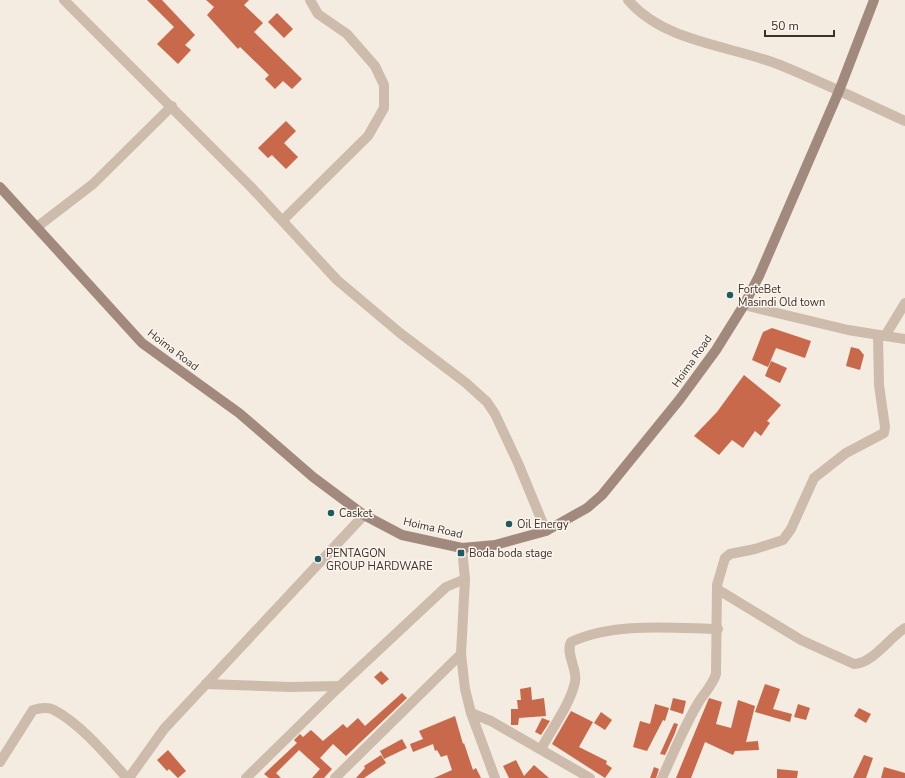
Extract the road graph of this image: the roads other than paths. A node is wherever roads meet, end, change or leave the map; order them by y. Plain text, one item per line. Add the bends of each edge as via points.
1 (64, 0) edge
2 (310, 0) edge
3 (628, 0) edge
4 (874, 0) edge
5 (839, 91) junction
6 (172, 106) junction
7 (905, 120) edge
8 (0, 187) edge
9 (283, 220) junction
10 (37, 227) junction
11 (905, 303) edge
12 (744, 305) junction
13 (882, 336) junction
14 (905, 339) edge
15 (364, 515) junction
16 (546, 531) junction
17 (462, 548) junction
18 (465, 579) junction
19 (717, 589) junction
20 (905, 628) edge
21 (718, 629) junction
22 (461, 654) junction
23 (206, 684) junction
24 (340, 686) junction
25 (471, 713) junction
26 (541, 749) junction
27 (0, 762) edge
28 (128, 778) edge
29 (246, 778) edge
30 (335, 778) edge
31 (495, 778) edge
32 (590, 778) edge
33 (662, 778) edge

1 - 6 street
2 - 9 street via 318,14 347,34 375,66 384,85 384,108 368,136
3 - 5 street via 644,16 664,27 715,46 779,65
4 - 5 main road, Hoima Road
5 - 7 street
5 - 12 main road, Hoima Road
6 - 9 street
6 - 10 street via 93,184
8 - 10 main road, Hoima Road
9 - 16 street via 326,269 358,298 487,402 518,463
10 - 15 main road, Hoima Road via 142,343 239,413 313,477
11 - 13 street
12 - 13 street
12 - 16 main road, Hoima Road via 716,350 680,399 613,482 587,508
13 - 14 street
13 - 19 street via 879,385 884,433 846,453 814,478 791,529 783,540 726,556
15 - 17 main road, Hoima Road via 402,535
15 - 23 street
16 - 17 main road, Hoima Road via 495,545
17 - 18 street
18 - 22 street
18 - 24 street via 446,587
19 - 20 street via 801,640 854,664 870,659
19 - 21 street
21 - 26 street via 642,627 599,634 571,642 569,650 575,681 570,696
21 - 33 street via 715,677 690,720
22 - 25 street
22 - 30 street
23 - 24 street
23 - 28 street via 164,729
24 - 29 street
25 - 26 street via 491,721
25 - 31 street
26 - 32 street
27 - 28 street via 33,710 45,708 54,710 68,720

